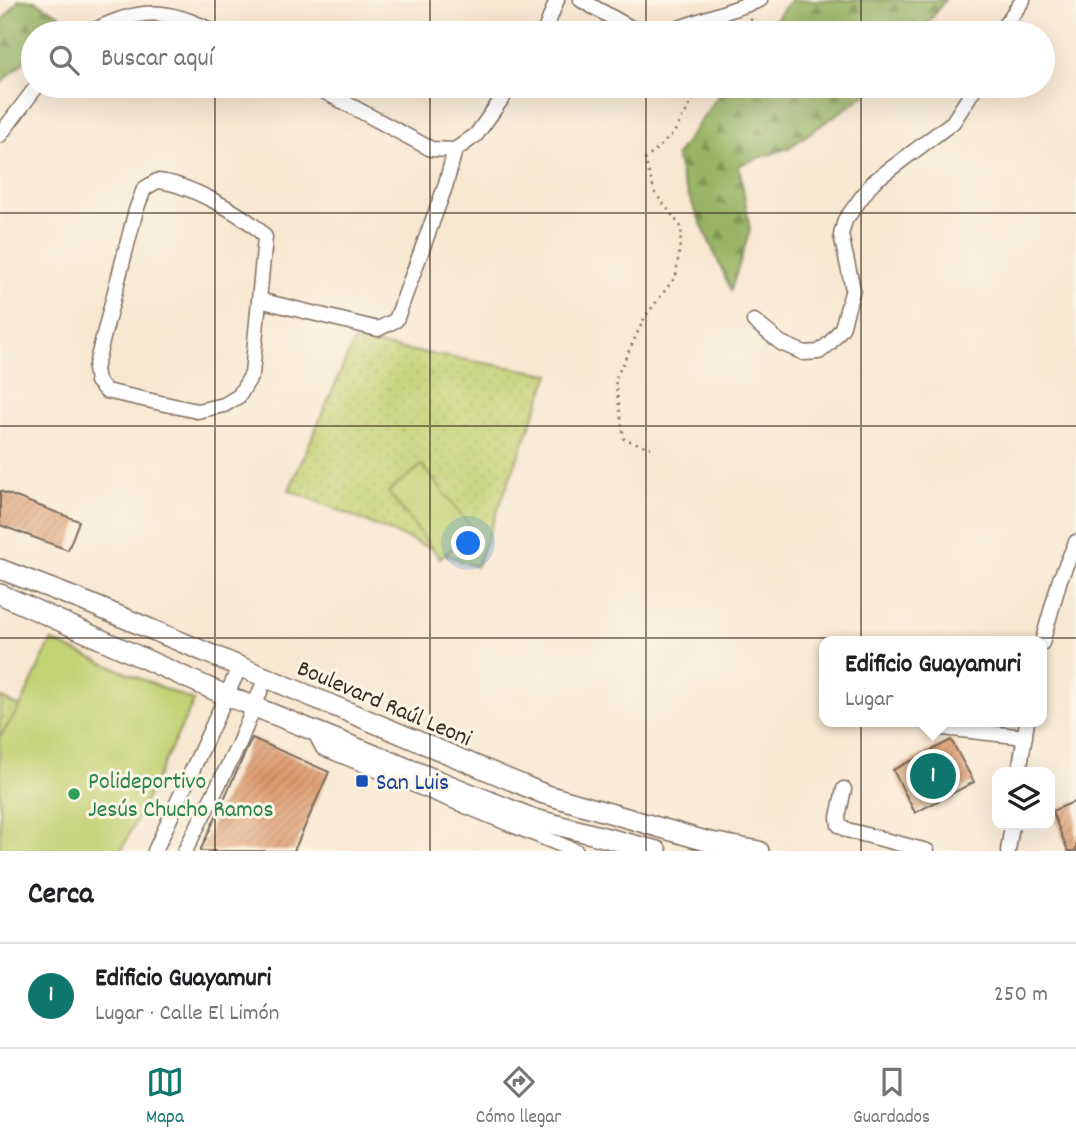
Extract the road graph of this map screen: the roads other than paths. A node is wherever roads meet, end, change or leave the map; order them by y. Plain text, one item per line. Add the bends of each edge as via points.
1 (557, 0) edge
2 (581, 0) edge
3 (1023, 0) edge
4 (760, 1) edge
5 (116, 21) edge
6 (193, 21) edge
7 (549, 21) edge
8 (619, 21) edge
9 (700, 21) edge
10 (1008, 21) edge
11 (28, 98) edge
12 (336, 98) edge
13 (502, 98) edge
14 (968, 98) edge
15 (0, 135) edge
16 (455, 150) junction
17 (259, 300) junction
18 (754, 321) dead end
19 (1076, 542) edge
20 (0, 569) edge
21 (0, 594) edge
22 (1043, 636) edge
23 (240, 666) junction
24 (266, 677) junction
25 (225, 695) junction
26 (254, 705) junction
27 (943, 728) dead end
28 (313, 729) junction
29 (1026, 729) edge
30 (1020, 767) edge
31 (844, 789) dead end
32 (1011, 830) edge
33 (155, 851) edge
34 (185, 851) edge
35 (576, 851) edge
36 (657, 851) edge
37 (759, 851) edge
38 (927, 851) edge
39 (1008, 851) edge

1 - 7 street
2 - 8 street
3 - 10 street
4 - 9 street
5 - 6 street via 156,14
11 - 15 street
12 - 16 street via 431,149
13 - 16 street via 475,135
14 - 18 street via 953,122 873,181 845,220 841,235 853,289 842,328 830,343 819,352 804,353 781,343
16 - 17 street via 396,320 378,328
17 - 17 street via 252,374 239,396 224,405 197,411 106,391 97,381 95,369 136,210 144,189 157,181 172,182 261,232 265,244
19 - 22 street
20 - 23 main road, Boulevard Raúl Leoni
21 - 25 main road, Boulevard Raúl Leoni
23 - 24 main road, Boulevard Raúl Leoni
23 - 25 street
24 - 26 street
24 - 37 main road, Boulevard Raúl Leoni via 544,794 706,841
25 - 26 main road, Boulevard Raúl Leoni
25 - 33 street
26 - 28 main road, Boulevard Raúl Leoni
26 - 34 street
27 - 29 street
28 - 35 street via 323,748
28 - 36 main road, Boulevard Raúl Leoni via 534,819
29 - 30 street
31 - 38 street via 839,825
32 - 39 street

